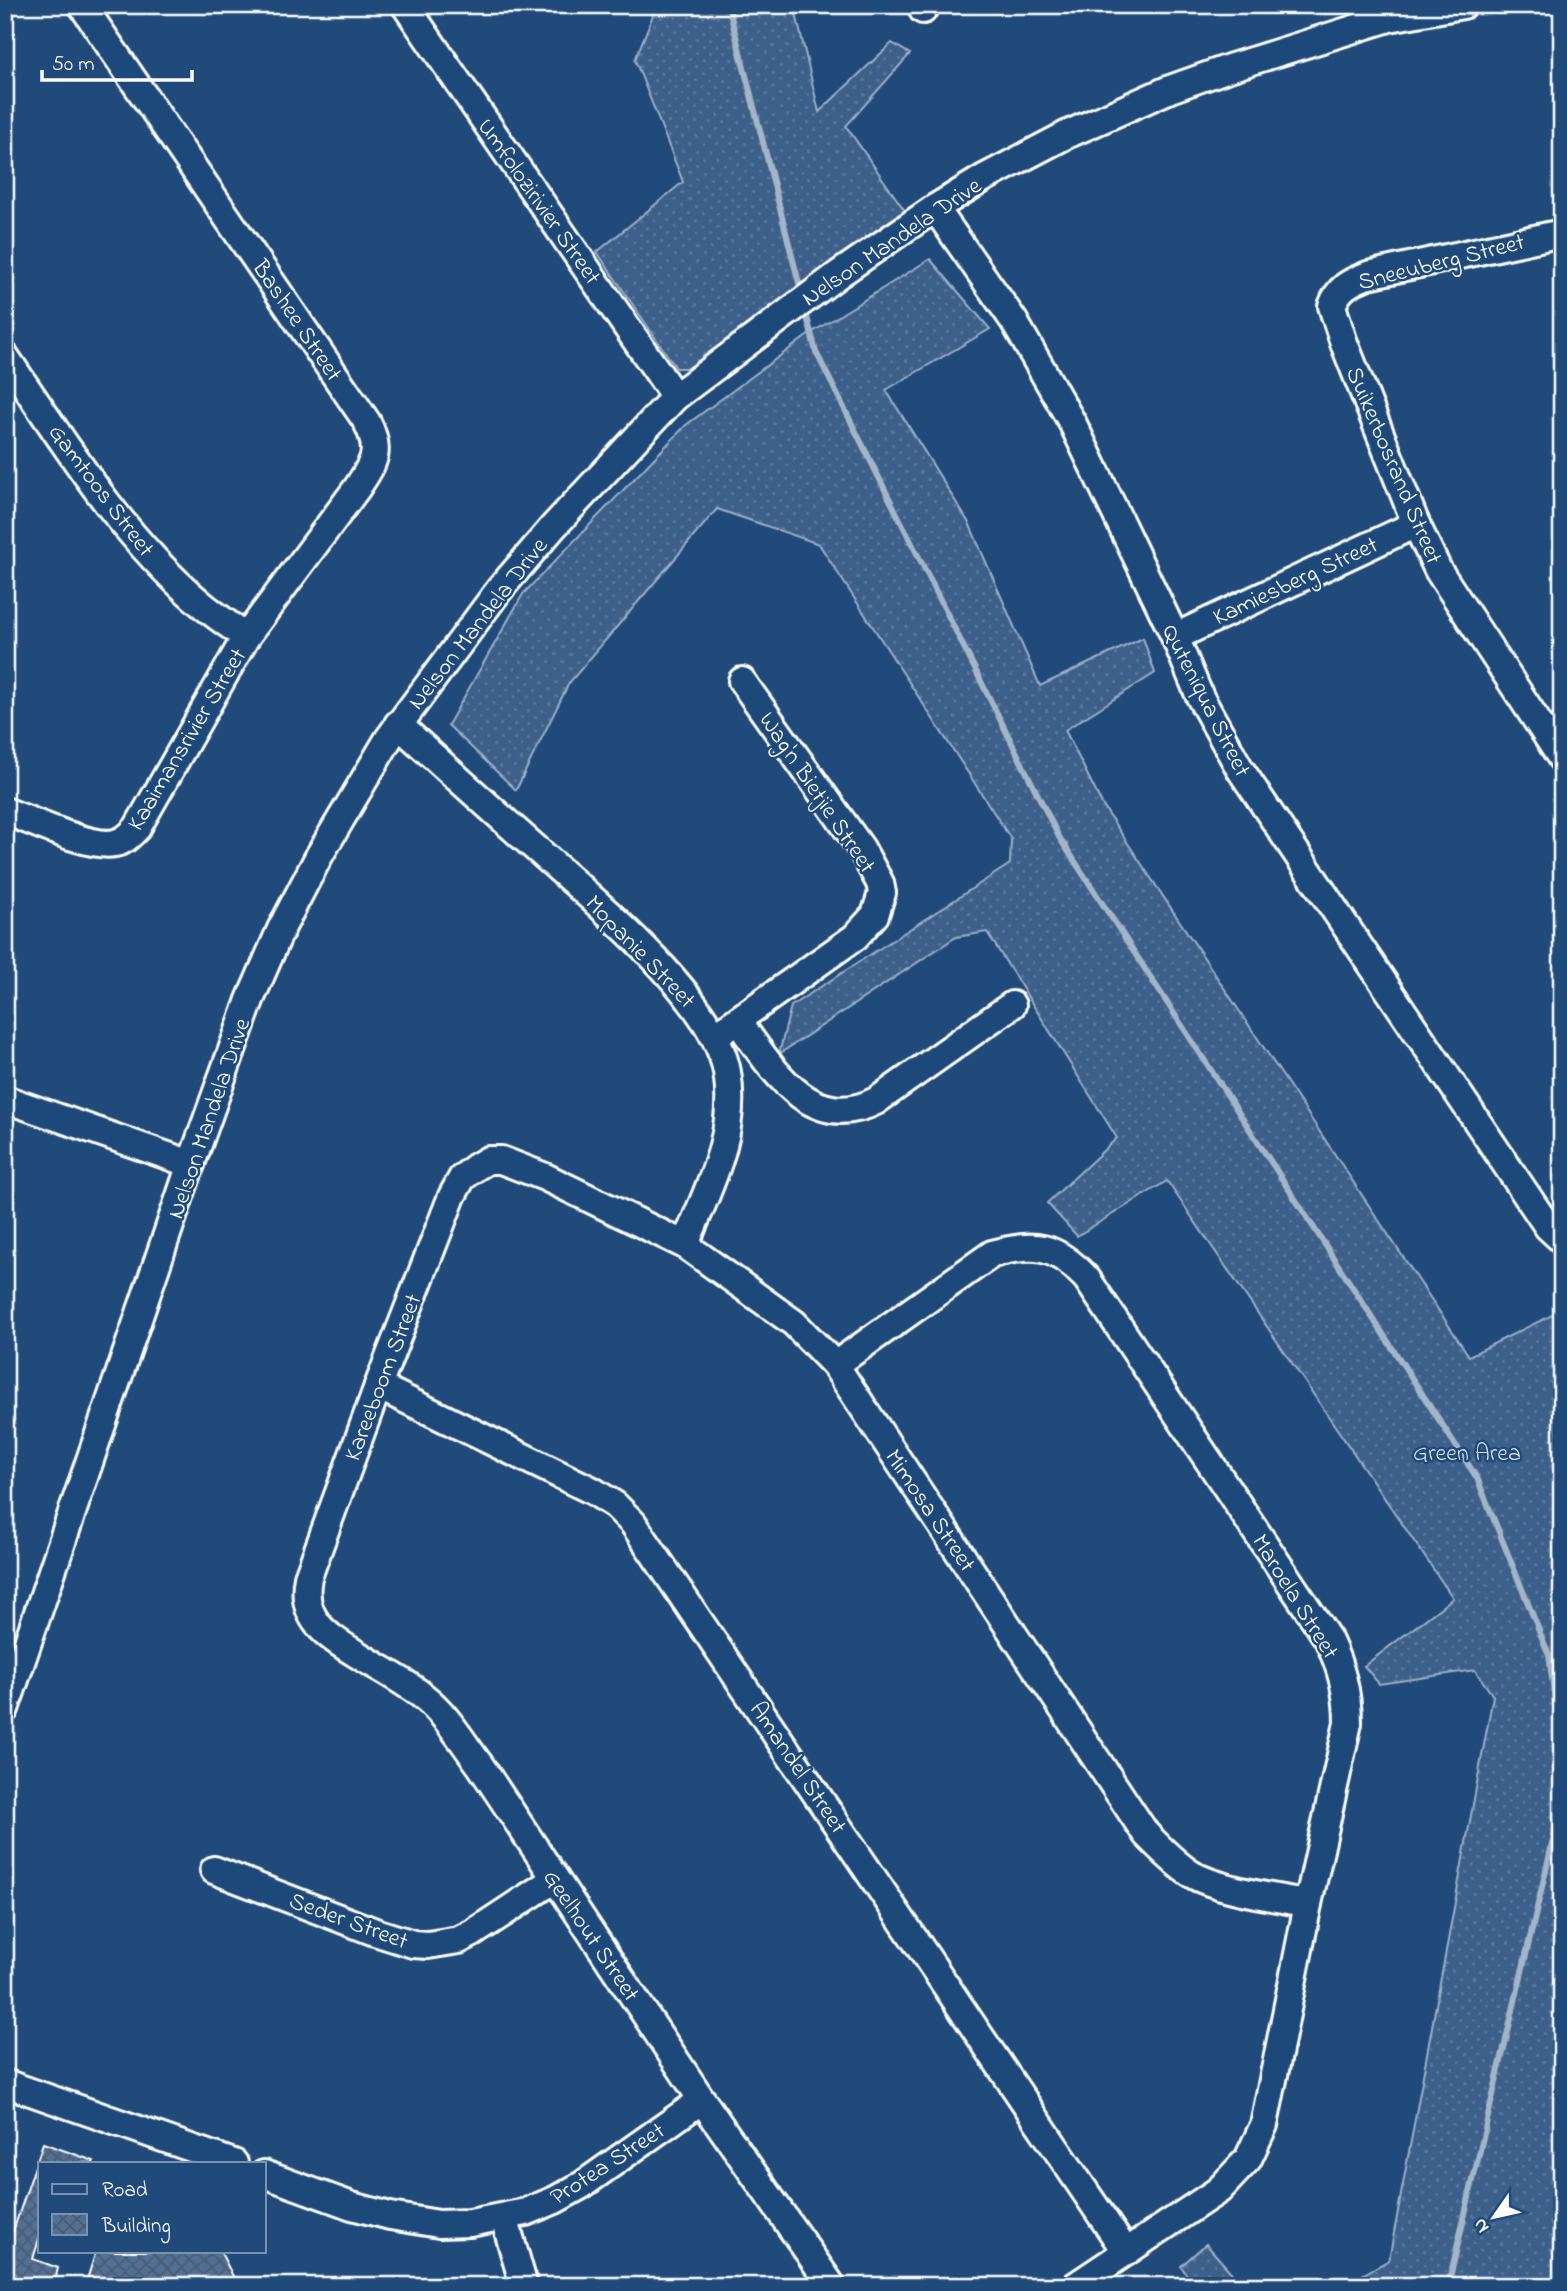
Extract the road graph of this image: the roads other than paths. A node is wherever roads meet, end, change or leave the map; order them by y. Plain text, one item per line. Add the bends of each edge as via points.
1 (82, 5) edge
2 (405, 5) edge
3 (1463, 5) edge
4 (935, 208) junction
5 (1562, 233) edge
6 (1332, 306) joint
7 (5, 356) edge
8 (675, 397) junction
9 (1416, 524) junction
10 (246, 637) junction
11 (1175, 637) junction
12 (742, 681) dead end
13 (398, 724) junction
14 (1562, 759) edge
15 (5, 811) edge
16 (1012, 1005) dead end
17 (738, 1021) junction
18 (715, 1037) junction
19 (5, 1099) edge
20 (501, 1160) joint
21 (191, 1164) junction
22 (1562, 1240) edge
23 (685, 1245) junction
24 (835, 1365) junction
25 (378, 1386) junction
26 (315, 1621) joint
27 (5, 1709) edge
28 (214, 1870) dead end
29 (555, 1879) junction
30 (1308, 1904) junction
31 (5, 2084) edge
32 (702, 2100) junction
33 (231, 2162) edge
34 (266, 2175) edge
35 (504, 2217) junction
36 (1126, 2252) junction
37 (524, 2286) edge
38 (832, 2286) edge
39 (1075, 2286) edge

1 - 10 street, Bashee Street via 351,396 375,438 370,469 358,488
2 - 8 street, Umfolozirivier Street
3 - 4 street, Nelson Mandela Drive via 1389,18 1170,89 1066,135
4 - 8 street, Nelson Mandela Drive
4 - 11 street, Quteniqua Street via 1014,321 1056,392
5 - 6 street, Sneeuberg Street via 1368,275 1337,292
6 - 9 street, Suikerbosrand Street
7 - 10 street, Gamtoos Street via 89,480 142,546 199,603
8 - 13 street, Nelson Mandela Drive via 499,590
9 - 11 street, Kamiesberg Street
9 - 14 street, Suikerbosrand Street via 1438,570
10 - 15 street, Kaaimansrivier Street via 127,839 97,843
11 - 22 street, Quteniqua Street via 1205,707 1240,769 1548,1227
12 - 17 street, Wag'n Bietjie Street via 861,848 882,893 875,915 855,937
13 - 18 street, Mopanie Street via 626,930 697,1008
13 - 21 street, Nelson Mandela Drive via 281,929 250,1000
16 - 17 street via 876,1101 846,1110 797,1094
17 - 18 street, Wag'n Bietjie Street
18 - 23 street, Mopanie Street via 727,1074 726,1141
19 - 21 street
20 - 23 street, Mimosa Street
20 - 25 street, Kareeboom Street via 475,1167 452,1196
21 - 27 street, Nelson Mandela Drive
23 - 24 street, Mimosa Street via 794,1323
24 - 30 street, Mimosa Street via 1146,1834 1168,1857 1215,1884
24 - 30 street, Maroela Street via 992,1254 1015,1247 1048,1249 1087,1279 1337,1659 1348,1700 1348,1723
25 - 26 street, Kareeboom Street via 308,1577 305,1591
25 - 36 street, Amandel Street via 593,1491 633,1523
26 - 29 street, Geelhout Street via 339,1644 414,1689 447,1719
28 - 29 street, Seder Street via 376,1932 428,1945 473,1933
29 - 32 street, Geelhout Street
30 - 36 street, Maroela Street via 1257,2143 1219,2190
31 - 33 street
32 - 35 street, Protea Street via 582,2185 526,2212
32 - 38 street, Geelhout Street
34 - 35 street, Protea Street via 390,2216 439,2224
35 - 37 street
36 - 39 street, Maroela Street

